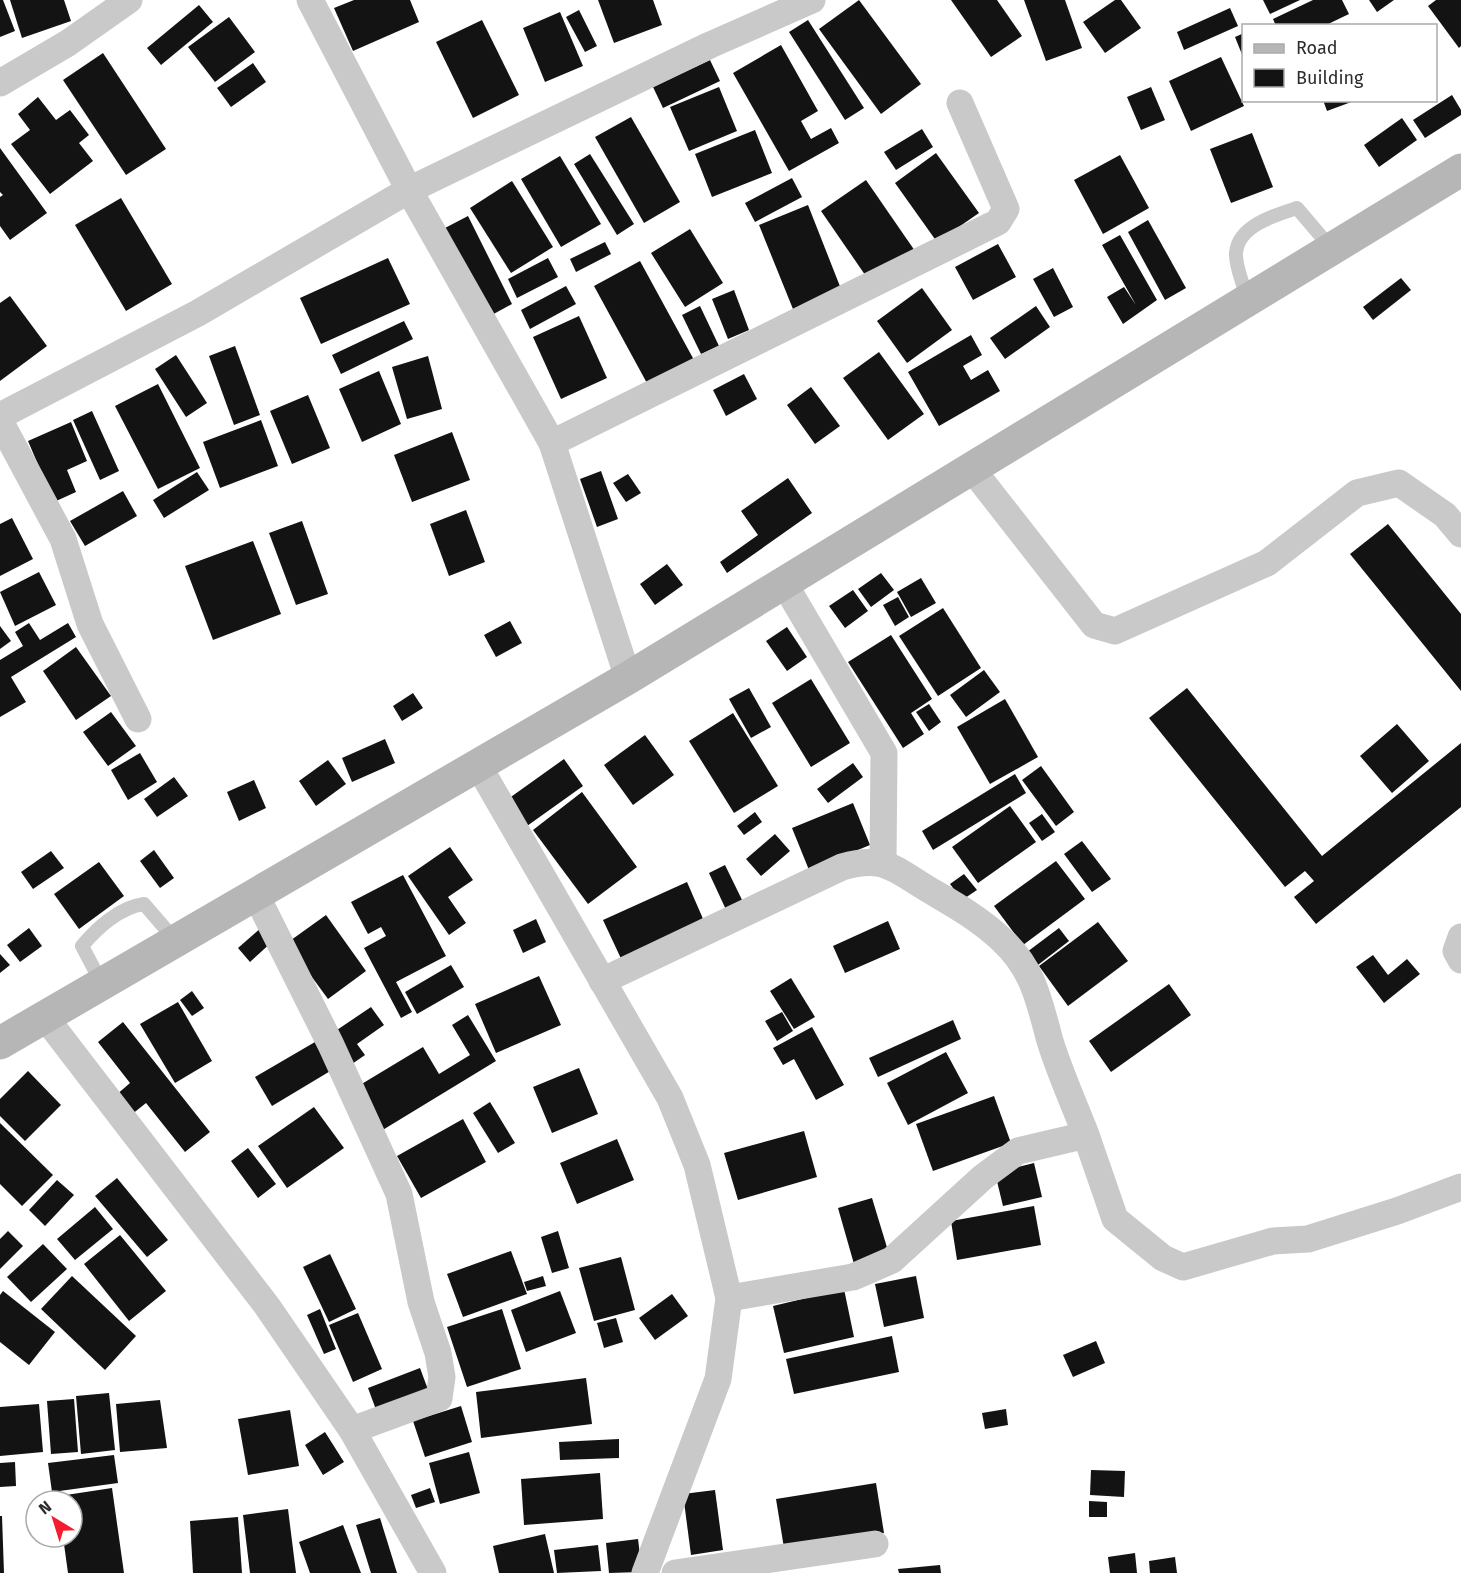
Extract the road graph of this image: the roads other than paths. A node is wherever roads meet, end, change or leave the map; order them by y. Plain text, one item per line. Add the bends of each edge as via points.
1 (129, 0) edge
2 (310, 0) edge
3 (812, 0) edge
4 (0, 83) edge
5 (960, 103) dead end
6 (1461, 170) edge
7 (409, 190) junction
8 (1331, 248) junction
9 (1247, 298) junction
10 (0, 416) edge
11 (0, 421) edge
12 (552, 443) junction
13 (972, 469) junction
14 (1461, 534) edge
15 (783, 583) junction
16 (628, 678) junction
17 (138, 719) dead end
18 (478, 765) junction
19 (883, 862) junction
20 (256, 895) junction
21 (1461, 937) edge
22 (177, 941) junction
23 (1461, 960) edge
24 (602, 981) junction
25 (102, 984) junction
26 (45, 1017) junction
27 (0, 1043) edge
28 (1086, 1135) junction
29 (1461, 1186) edge
30 (729, 1298) junction
31 (352, 1430) junction
32 (660, 1538) junction
33 (875, 1544) dead end
34 (433, 1573) edge
35 (645, 1573) edge
36 (669, 1573) edge
37 (675, 1573) edge

1 - 4 street via 68,43
2 - 7 street
3 - 7 street
5 - 12 street via 1006,209 998,222
6 - 8 main road
7 - 10 street via 198,313
7 - 12 street
8 - 9 main road
8 - 9 lane via 1297,208 1270,217 1241,236 1236,254
9 - 13 main road
11 - 17 street via 63,539 90,624
12 - 16 street
13 - 14 street via 1094,625 1115,631 1267,563 1357,493 1399,483 1445,515
13 - 15 main road
15 - 16 main road
15 - 19 street via 884,753
16 - 18 main road
18 - 20 main road
18 - 24 street
19 - 24 street via 862,861 842,867
19 - 28 street via 972,915 1003,941 1022,964 1037,990 1050,1041
20 - 22 main road
20 - 31 street via 399,1194 421,1302 438,1353 442,1377 439,1398
21 - 23 street via 1455,951
22 - 25 main road
22 - 25 lane via 144,904 132,906 95,930 82,946
24 - 30 street via 670,1098 697,1165
25 - 26 main road
26 - 27 main road
26 - 31 street via 267,1306
28 - 29 street via 1115,1219 1163,1258 1183,1267 1273,1241 1308,1239
28 - 30 street via 1018,1151 983,1177 892,1260 854,1277
30 - 32 street via 718,1379
31 - 34 street
32 - 35 street
32 - 36 street
33 - 37 street

